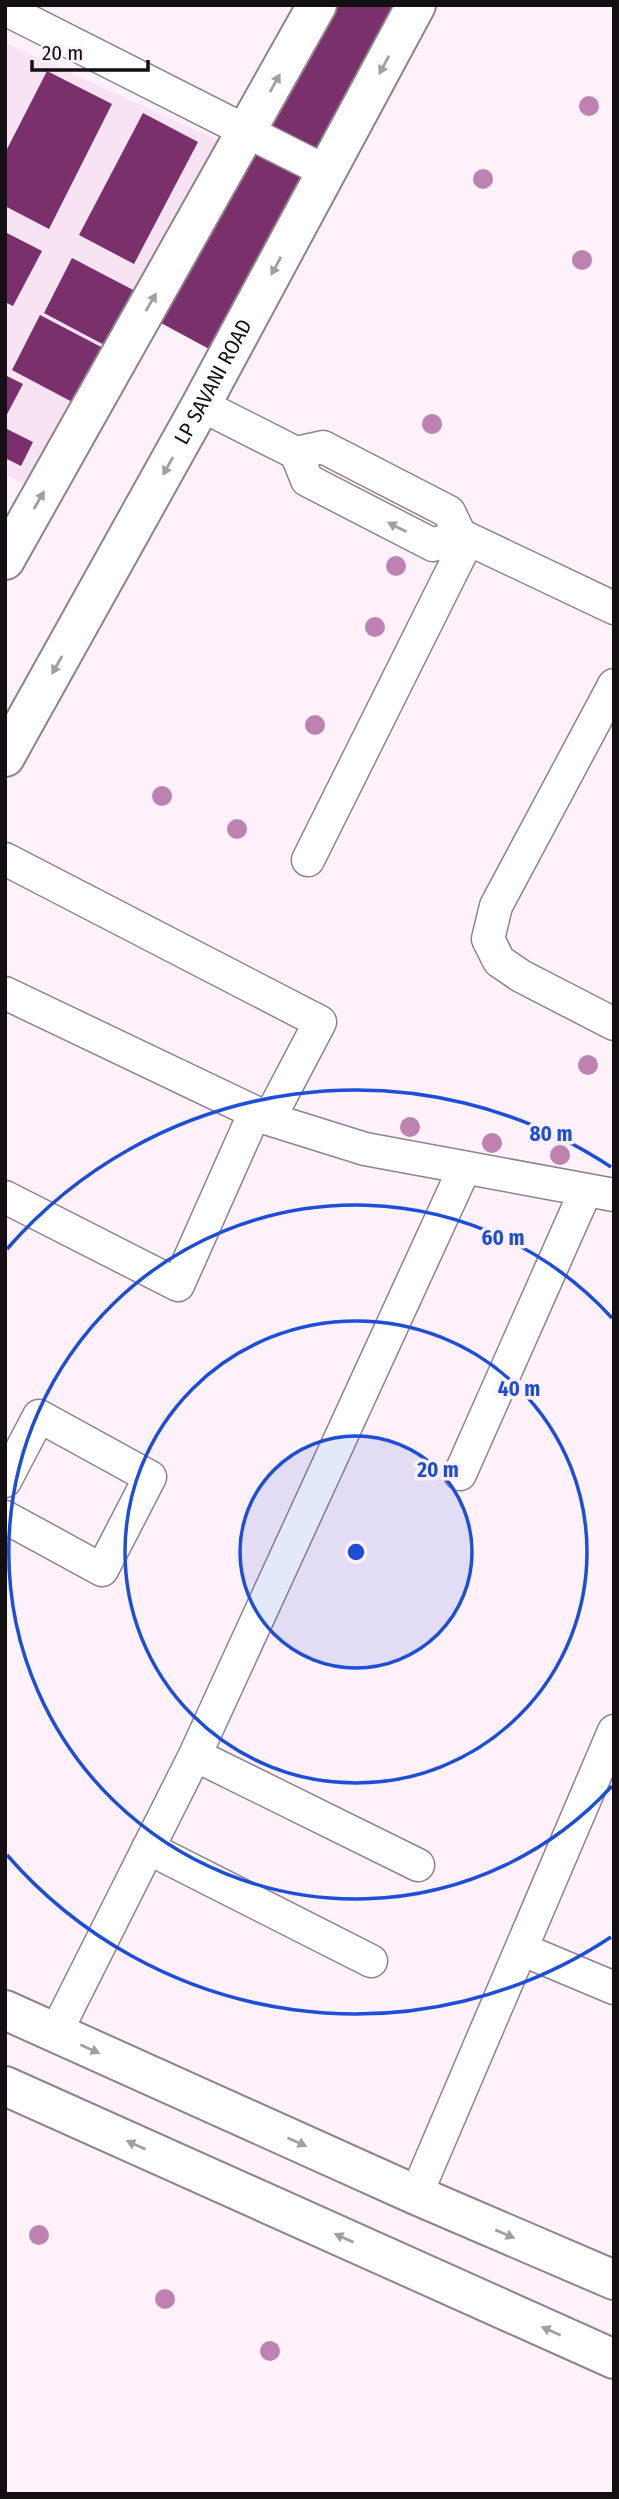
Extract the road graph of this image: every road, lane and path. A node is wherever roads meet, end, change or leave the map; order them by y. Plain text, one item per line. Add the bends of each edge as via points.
1 (317, 5) edge
2 (416, 5) edge
3 (5, 9) edge
4 (248, 132) junction
5 (327, 172) junction
6 (201, 405) junction
7 (464, 537) junction
8 (5, 559) edge
9 (614, 608) edge
10 (614, 685) edge
11 (5, 757) edge
12 (5, 859) edge
13 (308, 860) dead end
14 (5, 993) edge
15 (614, 1024) edge
16 (262, 1115) junction
17 (464, 1169) junction
18 (600, 1193) edge
19 (5, 1197) edge
20 (460, 1474) dead end
21 (5, 1481) edge
22 (5, 1517) edge
23 (614, 1731) edge
24 (195, 1755) junction
25 (604, 1780) edge
26 (148, 1848) junction
27 (418, 1865) dead end
28 (521, 1949) junction
29 (372, 1962) dead end
30 (614, 1988) edge
31 (5, 2010) edge
32 (55, 2034) junction
33 (5, 2086) edge
34 (416, 2195) junction
35 (614, 2280) edge
36 (614, 2359) edge

4 -> 1 main road
2 -> 5 main road, LP SAVANI ROAD
3 - 4 street
4 - 5 street
8 -> 4 main road
5 -> 6 main road, LP SAVANI ROAD
6 - 7 street via 296,453 323,447 449,512
6 -> 11 main road, LP SAVANI ROAD
7 - 9 street
7 - 13 street
10 - 15 street via 496,906 488,939 499,961 521,976
12 - 16 street via 320,1022
14 - 16 street
16 - 17 street via 365,1149
16 - 19 street via 178,1285
17 - 18 street
17 - 24 street
18 - 20 street
21 - 22 street via 39,1416 150,1477 102,1570
23 - 25 street
24 - 26 street
24 - 27 street
25 - 28 street
26 - 29 street
26 - 32 street
28 - 30 street
28 - 34 street
31 - 32 main road
32 -> 34 main road
36 -> 33 main road
34 -> 35 main road

